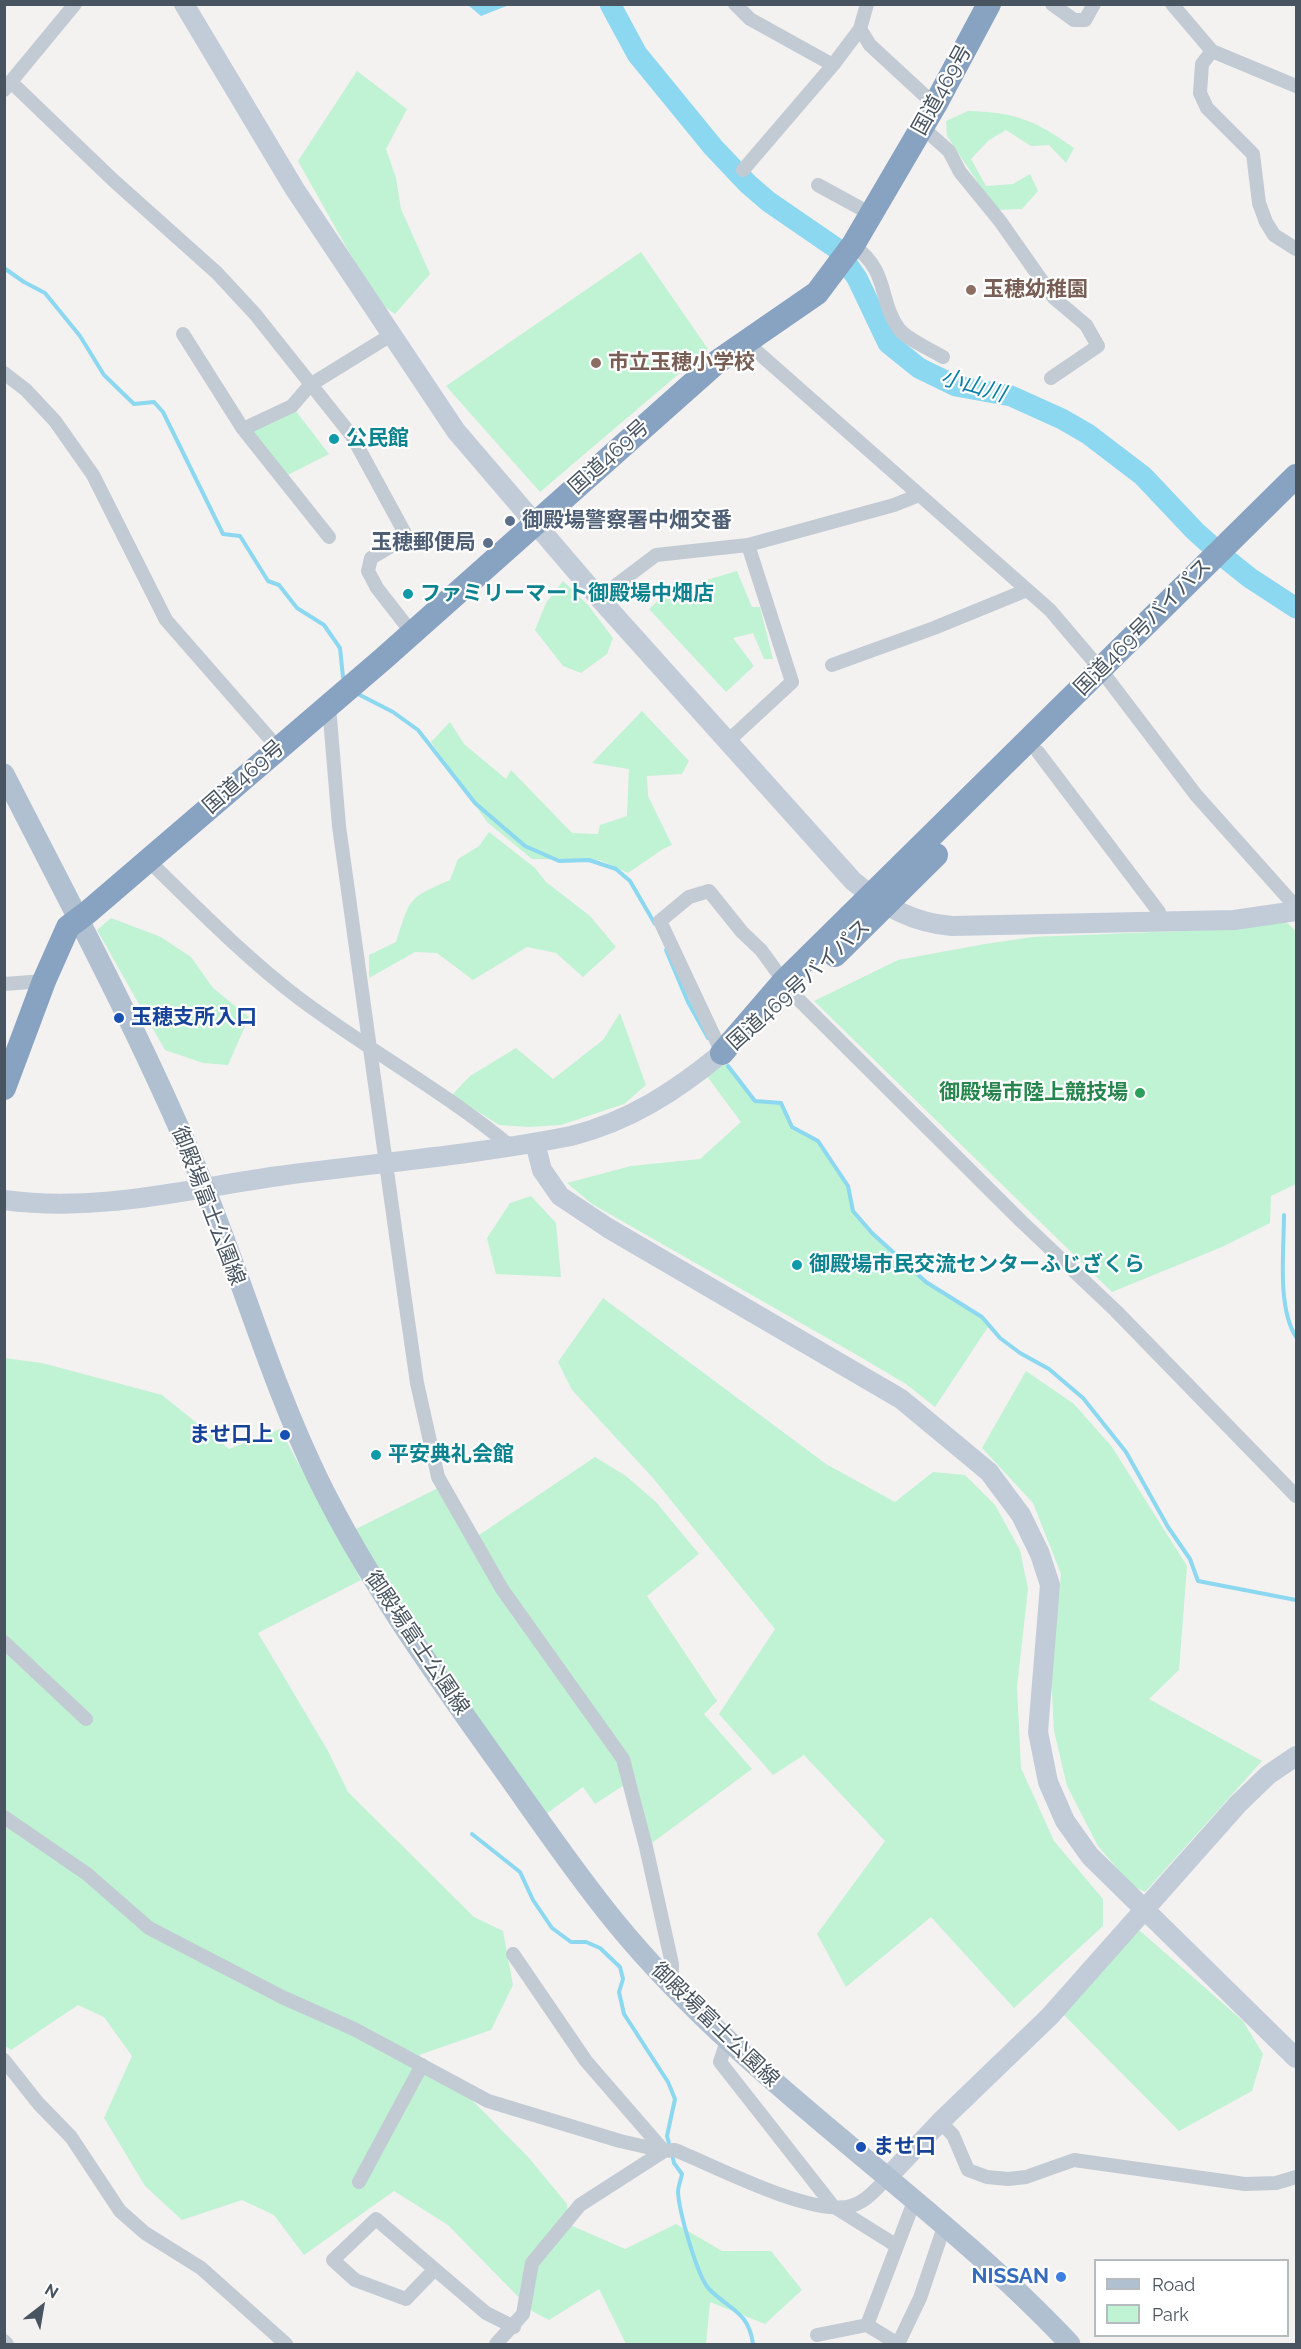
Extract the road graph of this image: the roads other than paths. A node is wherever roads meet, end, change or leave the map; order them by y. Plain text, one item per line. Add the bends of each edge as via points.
1 (75, 4) edge
2 (184, 4) edge
3 (735, 4) edge
4 (867, 4) edge
5 (989, 4) edge
6 (1052, 4) edge
7 (1094, 4) edge
8 (1172, 4) edge
9 (860, 29) junction
10 (1212, 51) junction
11 (833, 65) junction
12 (8, 86) edge
13 (1296, 86) edge
14 (935, 105) junction
15 (922, 127) junction
16 (743, 170) dead end
17 (818, 185) dead end
18 (871, 213) junction
19 (1296, 249) edge
20 (846, 254) junction
21 (183, 334) dead end
22 (391, 335) junction
23 (745, 341) junction
24 (943, 357) dead end
25 (4, 373) edge
26 (1051, 378) dead end
27 (310, 385) junction
28 (243, 429) junction
29 (1296, 476) edge
30 (1296, 491) edge
31 (919, 495) junction
32 (536, 522) junction
33 (329, 537) dead end
34 (748, 545) junction
35 (1226, 553) junction
36 (1027, 590) junction
37 (599, 598) junction
38 (412, 633) junction
39 (832, 665) dead end
40 (1105, 675) junction
41 (328, 706) junction
42 (728, 742) junction
43 (278, 748) junction
44 (1038, 752) junction
45 (4, 774) edge
46 (148, 860) junction
47 (879, 901) junction
48 (1296, 909) edge
49 (77, 918) junction
50 (1161, 920) junction
51 (44, 981) junction
52 (4, 984) edge
53 (789, 987) junction
54 (372, 1048) junction
55 (722, 1053) junction
56 (4, 1088) edge
57 (535, 1143) junction
58 (510, 1146) junction
59 (386, 1162) junction
60 (204, 1187) junction
61 (4, 1200) edge
62 (1296, 1496) edge
63 (4, 1642) edge
64 (86, 1719) dead end
65 (1296, 1756) edge
66 (4, 1817) edge
67 (1144, 1908) junction
68 (513, 1954) dead end
69 (665, 1981) junction
70 (727, 2041) junction
71 (1296, 2058) edge
72 (4, 2060) edge
73 (422, 2066) junction
74 (940, 2122) junction
75 (664, 2151) junction
76 (888, 2177) junction
77 (1296, 2177) edge
78 (359, 2182) dead end
79 (915, 2199) junction
80 (833, 2206) junction
81 (945, 2224) junction
82 (897, 2246) junction
83 (434, 2270) junction
84 (867, 2325) junction
85 (514, 2327) junction
86 (817, 2335) dead end
87 (286, 2344) edge
88 (496, 2344) edge
89 (898, 2344) edge
90 (1070, 2344) edge

1 - 12 street
2 - 22 street via 294,188
3 - 11 street via 750,19
4 - 9 street
5 - 14 highway, 国道469号
6 - 7 street via 1074,20 1085,20
8 - 10 street
9 - 11 street
9 - 14 street via 870,45
10 - 13 street
10 - 19 street via 1202,64 1200,93 1207,108 1253,154 1259,202 1266,222 1274,235
11 - 16 street
12 - 27 street via 217,273 255,314
14 - 15 highway, 国道469号
15 - 18 highway, 国道469号
15 - 26 street via 949,151 960,172 1054,298 1086,325 1098,345
17 - 18 street
18 - 20 highway, 国道469号
20 - 23 highway, 国道469号 via 817,293
20 - 24 street via 864,253 882,279 900,331
21 - 28 street
22 - 27 street
22 - 32 street via 456,431
23 - 31 street
23 - 32 highway, 国道469号
25 - 43 street via 55,421 93,475 166,620
27 - 28 street via 292,405
27 - 38 street via 352,436 407,537 371,558 368,571 376,588
28 - 33 street
29 - 35 highway, 国道469号バイパス
30 - 35 highway, 国道469号バイパス
31 - 34 street
31 - 36 street
32 - 37 street
32 - 38 highway, 国道469号
34 - 37 street via 656,555
34 - 42 street via 792,682
35 - 40 highway, 国道469号バイパス
36 - 39 street
36 - 40 street via 1050,610
37 - 42 street
38 - 41 highway, 国道469号
40 - 44 highway, 国道469号バイパス
40 - 47 highway, 国道469号バイパス
40 - 48 street via 1196,795
41 - 43 highway, 国道469号
41 - 54 street via 339,826
42 - 47 street via 853,881
43 - 46 highway, 国道469号
44 - 47 highway, 国道469号バイパス
44 - 50 street via 1159,912
45 - 49 main road, 御殿場富士公園線
46 - 49 highway, 国道469号
46 - 54 street via 243,953 299,998
47 - 50 street via 925,922 952,926
47 - 53 highway, 国道469号バイパス
48 - 50 street via 1234,920
49 - 51 highway, 国道469号 via 68,927
49 - 60 main road, 御殿場富士公園線 via 147,1053
51 - 52 street
51 - 56 highway, 国道469号
53 - 55 highway, 国道469号バイパス
53 - 55 street via 709,891 689,897 660,921
53 - 62 street via 1116,1311
54 - 58 street
54 - 59 street
55 - 57 street via 673,1090 625,1118 600,1129
57 - 58 street
57 - 67 street via 542,1170 560,1196 893,1394 989,1472 1021,1515 1050,1585 1038,1732 1048,1782 1065,1821 1090,1856
58 - 59 street
59 - 60 street
59 - 69 street via 417,1383 438,1477 502,1589 623,1759 672,1964 672,1975
60 - 61 street via 112,1203 46,1206
60 - 69 main road, 御殿場富士公園線 via 288,1413 359,1557 411,1640 576,1871
63 - 64 street
65 - 67 street via 1268,1775 1238,1804
66 - 73 street via 87,1875 149,1928
67 - 71 street
67 - 74 street via 1050,2016
68 - 75 street via 586,2061
69 - 70 main road, 御殿場富士公園線
70 - 76 main road, 御殿場富士公園線
70 - 80 street via 720,2062
72 - 87 street via 71,2137 120,2211 146,2233 201,2268
73 - 75 street via 488,2102
73 - 78 street
74 - 76 street
74 - 77 street via 953,2135 968,2170 987,2177 1026,2177 1074,2160 1245,2184 1276,2183
75 - 80 street via 675,2150 794,2199
75 - 85 street via 580,2205 532,2263 523,2314
76 - 79 main road, 御殿場富士公園線
76 - 80 street via 865,2200 848,2207
79 - 81 main road, 御殿場富士公園線
79 - 82 street
80 - 82 street
81 - 89 street via 920,2298
81 - 90 main road, 御殿場富士公園線
82 - 84 street
83 - 83 street via 406,2299 355,2280 333,2260 376,2219
83 - 85 street via 486,2313
84 - 86 street
84 - 89 street
85 - 88 street

